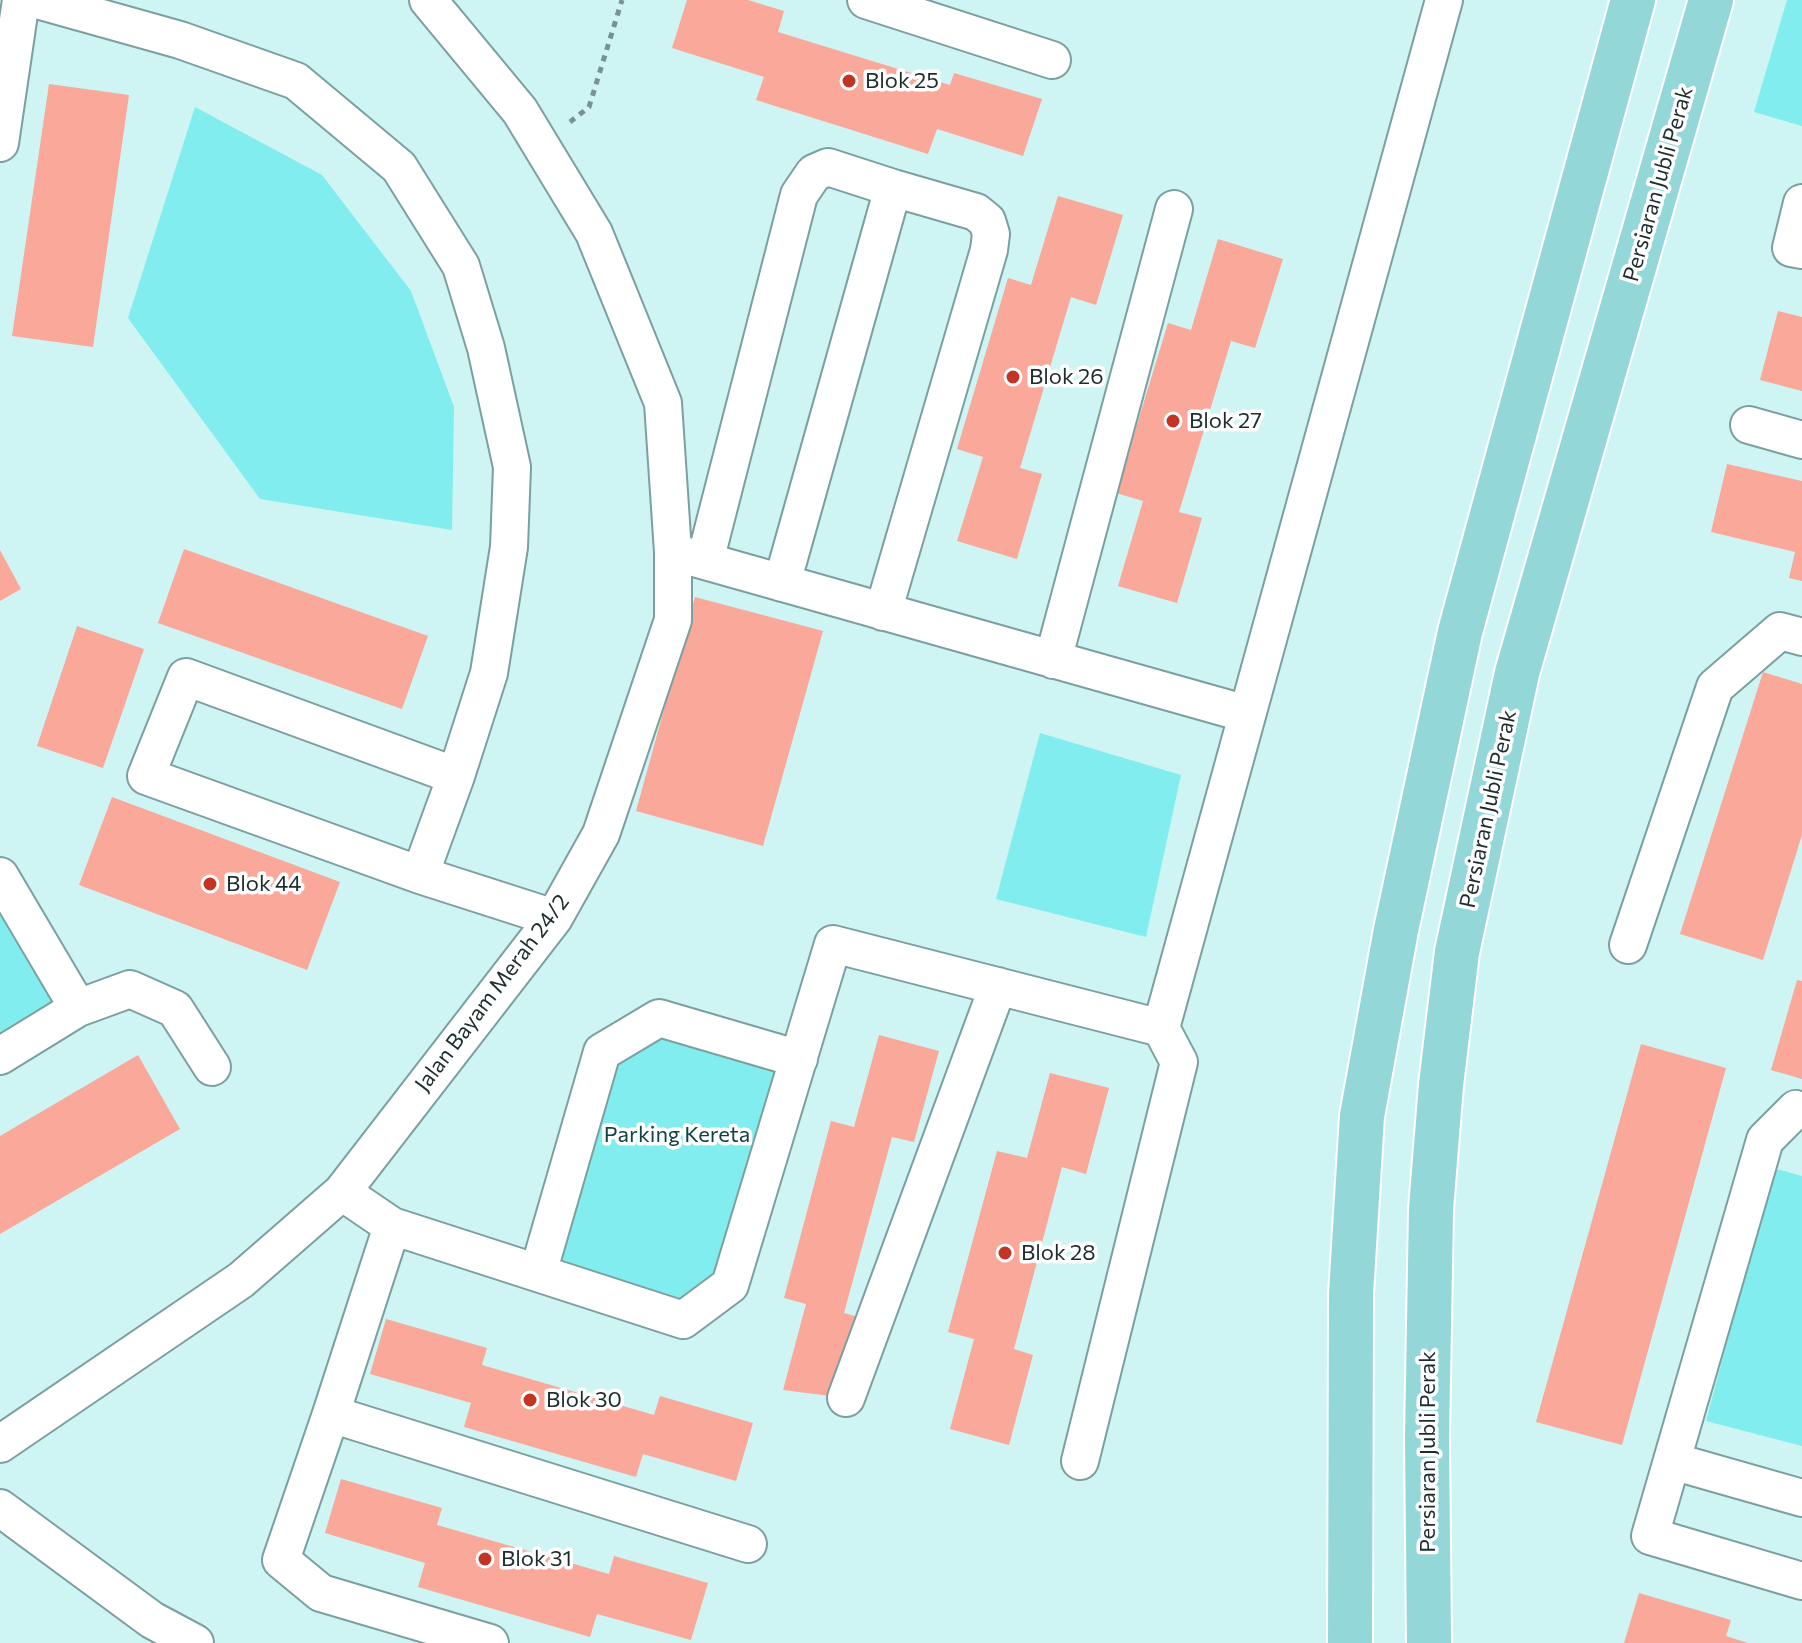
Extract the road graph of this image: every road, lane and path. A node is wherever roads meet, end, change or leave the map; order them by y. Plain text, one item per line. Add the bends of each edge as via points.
1 (21, 0) edge
2 (37, 0) edge
3 (428, 0) edge
4 (622, 0) edge
5 (866, 0) edge
6 (1444, 0) edge
7 (1633, 0) edge
8 (1711, 0) edge
9 (1052, 60) dead end
10 (0, 143) edge
11 (542, 146) junction
12 (893, 188) junction
13 (1802, 203) edge
14 (1174, 209) dead end
15 (1802, 250) edge
16 (1749, 425) dead end
17 (1802, 440) edge
18 (689, 556) junction
19 (782, 583) junction
20 (883, 612) junction
21 (1802, 637) edge
22 (1053, 660) junction
23 (1247, 714) junction
24 (456, 776) junction
25 (420, 875) junction
26 (0, 876) edge
27 (554, 918) junction
28 (1628, 945) dead end
29 (998, 986) junction
30 (78, 1008) junction
31 (1161, 1028) junction
32 (0, 1056) edge
33 (799, 1059) junction
34 (212, 1067) dead end
35 (1802, 1111) edge
36 (342, 1192) junction
37 (392, 1226) junction
38 (538, 1273) junction
39 (846, 1398) dead end
40 (331, 1414) junction
41 (0, 1444) edge
42 (1080, 1461) dead end
43 (1672, 1461) junction
44 (1802, 1498) edge
45 (0, 1508) edge
46 (748, 1544) dead end
47 (1802, 1581) edge
48 (195, 1643) edge
49 (490, 1643) edge
50 (1350, 1643) edge
51 (1429, 1643) edge

1 - 10 street
2 - 24 street via 180,40 296,81 399,167 461,266 486,348 512,467 509,547 489,673
3 - 11 street, Jalan Bayam Merah 24/2 via 520,111
4 - 11 path via 589,107
5 - 9 street
6 - 23 street
7 - 50 main road via 1460,632 1362,1116 1351,1294
8 - 51 main road, Persiaran Jubli Perak via 1517,673 1457,952 1431,1209
11 - 18 street, Jalan Bayam Merah 24/2 via 594,233 663,403
12 - 18 street via 828,167 814,173 799,195
12 - 19 street
12 - 20 street via 976,212 987,221 991,234
13 - 15 street via 1791,248
14 - 22 street
16 - 17 street
18 - 19 street
18 - 27 street, Jalan Bayam Merah 24/2 via 673,620 601,834
19 - 20 street
20 - 22 street
21 - 28 street via 1780,631 1715,687
22 - 23 street
23 - 31 street
24 - 25 street
24 - 25 street via 186,677 146,776
25 - 27 street
26 - 30 street
27 - 36 street, Jalan Bayam Merah 24/2
29 - 31 street
29 - 33 street via 833,944
29 - 39 street
30 - 32 street
30 - 34 street via 130,989 175,1009
31 - 42 street via 1179,1062
33 - 38 street via 659,1018 602,1052
33 - 38 street via 730,1285 683,1320
35 - 43 street via 1796,1109 1765,1140
36 - 37 street
36 - 41 street, Jalan Bayam Merah 24/2 via 241,1280
37 - 38 street
37 - 40 street
40 - 46 street
40 - 49 street via 281,1560 321,1593
43 - 44 street
43 - 47 street via 1650,1536
45 - 48 street via 152,1620

